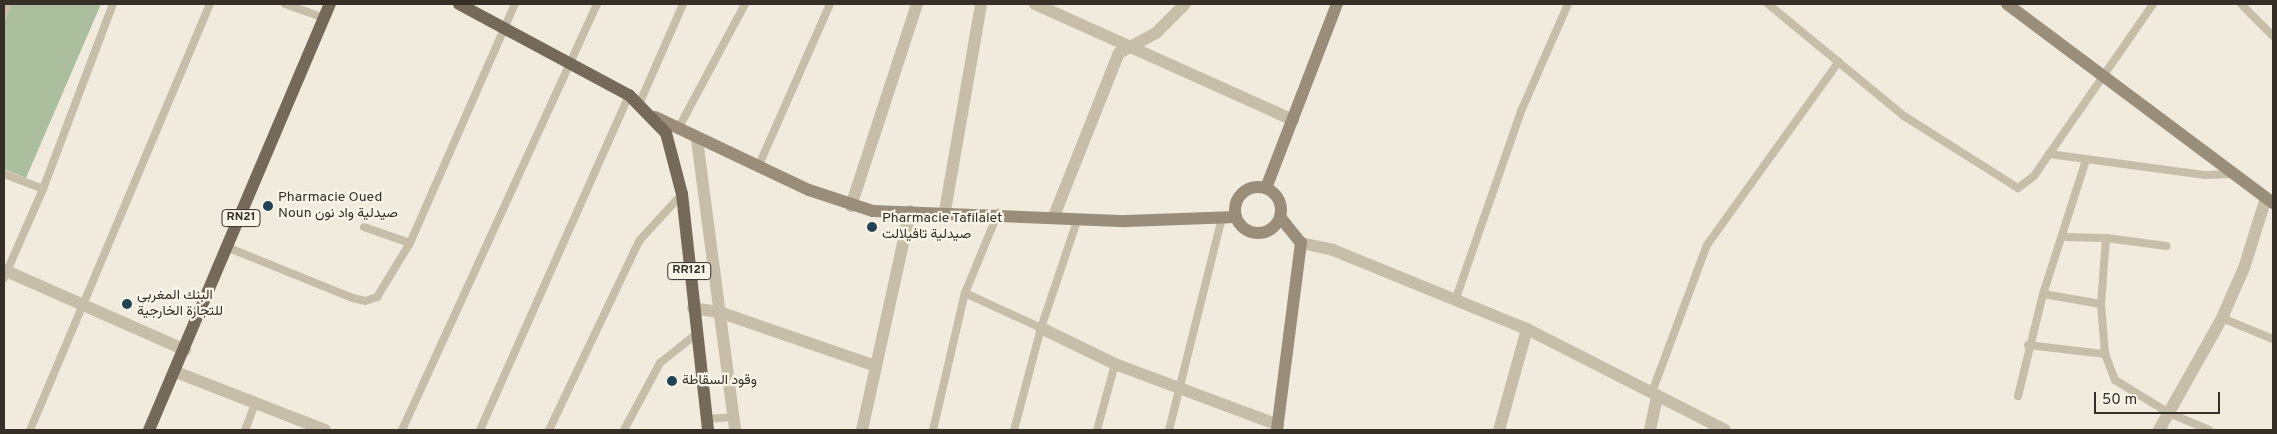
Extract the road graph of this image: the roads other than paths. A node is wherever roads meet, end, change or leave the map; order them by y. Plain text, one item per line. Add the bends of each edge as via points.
1 (8, 4) edge
2 (113, 4) edge
3 (210, 4) edge
4 (286, 4) edge
5 (330, 4) edge
6 (459, 4) edge
7 (514, 4) edge
8 (597, 4) edge
9 (683, 4) edge
10 (745, 4) edge
11 (830, 4) edge
12 (917, 4) edge
13 (982, 4) edge
14 (1035, 4) edge
15 (1185, 4) edge
16 (1337, 4) edge
17 (1568, 4) edge
18 (1768, 4) edge
19 (2007, 4) edge
20 (2153, 4) edge
21 (2241, 4) edge
22 (1059, 9) edge
23 (4, 14) edge
24 (324, 18) junction
25 (504, 28) junction
26 (2273, 36) edge
27 (1129, 45) junction
28 (1839, 61) junction
29 (571, 62) junction
30 (2102, 75) junction
31 (634, 99) junction
32 (655, 117) junction
33 (1293, 120) junction
34 (678, 129) junction
35 (697, 140) junction
36 (2048, 154) junction
37 (2086, 160) junction
38 (759, 165) junction
39 (4, 174) edge
40 (2234, 174) junction
41 (1266, 188) junction
42 (44, 189) junction
43 (682, 194) junction
44 (2270, 200) edge
45 (851, 206) junction
46 (910, 211) junction
47 (945, 211) junction
48 (998, 213) junction
49 (1054, 216) junction
50 (1222, 217) junction
51 (1236, 217) junction
52 (1078, 218) junction
53 (1280, 218) junction
54 (364, 227) dead end
55 (2064, 237) junction
56 (2106, 238) junction
57 (410, 243) junction
58 (1302, 243) junction
59 (2166, 246) dead end
60 (229, 248) junction
61 (5, 274) edge
62 (965, 293) junction
63 (2043, 294) junction
64 (1456, 298) junction
65 (2101, 304) junction
66 (83, 306) junction
67 (693, 308) junction
68 (720, 312) junction
69 (2222, 318) junction
70 (1041, 328) junction
71 (1527, 329) junction
72 (695, 335) junction
73 (2273, 339) edge
74 (2028, 345) junction
75 (185, 350) junction
76 (2106, 354) junction
77 (1115, 364) junction
78 (873, 366) junction
79 (176, 372) junction
80 (1180, 389) junction
81 (1655, 394) junction
82 (2018, 396) dead end
83 (255, 404) junction
84 (2169, 413) junction
85 (707, 424) edge
86 (734, 424) edge
87 (1278, 428) edge
88 (321, 429) edge
89 (30, 430) edge
90 (148, 430) edge
91 (245, 430) edge
92 (402, 430) edge
93 (480, 430) edge
94 (549, 430) edge
95 (624, 430) edge
96 (862, 430) edge
97 (933, 430) edge
98 (1014, 430) edge
99 (1097, 430) edge
100 (1169, 430) edge
101 (1499, 430) edge
102 (1650, 430) edge
103 (1725, 430) edge
104 (2160, 430) edge
105 (2209, 430) edge

1 - 23 lane
2 - 42 lane
3 - 66 lane
4 - 24 lane
5 - 24 main road, RN21
6 - 25 main road, RR121
7 - 25 lane
8 - 29 lane
9 - 31 lane
10 - 34 lane
11 - 38 lane
12 - 45 street
13 - 47 street
14 - 22 street
15 - 27 street via 1156,33
16 - 33 street
17 - 64 lane via 1522,109
18 - 28 lane
19 - 30 street
20 - 30 lane
21 - 26 lane
22 - 27 street
24 - 60 main road, RN21
25 - 29 main road, RR121
25 - 57 lane
27 - 33 street
27 - 49 street via 1116,59
28 - 36 lane via 1904,116 2011,186 2025,186
28 - 81 lane via 1707,245
29 - 31 main road, RR121
29 - 92 lane
30 - 36 lane
30 - 40 street
31 - 32 main road, RR121
31 - 93 lane
32 - 34 street
32 - 43 main road, RR121 via 674,155
33 - 41 street
34 - 35 street
35 - 38 street
35 - 68 street
36 - 37 lane
37 - 40 lane via 2204,175
37 - 55 lane
38 - 45 street
39 - 42 lane
40 - 44 street
41 - 51 street via 1242,193
41 - 53 street via 1278,197
42 - 61 lane
43 - 67 main road, RR121
43 - 94 lane via 639,242
44 - 69 street
45 - 46 street
46 - 47 street
46 - 78 street
47 - 48 street
48 - 49 street
48 - 62 lane
49 - 52 street
50 - 51 street
50 - 52 street via 1126,222
50 - 80 lane
51 - 53 street via 1244,229 1258,234 1272,230
52 - 70 lane
53 - 58 street
54 - 57 lane
55 - 56 lane
55 - 63 lane
56 - 59 lane
56 - 65 lane
57 - 60 lane via 382,291 365,301
58 - 64 street via 1333,250
58 - 87 street
60 - 75 main road, RN21
61 - 66 street
62 - 70 lane
62 - 97 lane
63 - 65 lane
63 - 74 lane
64 - 71 street
65 - 76 lane
66 - 75 street
66 - 89 lane
67 - 68 street
67 - 72 main road, RR121
68 - 78 street
68 - 86 street
69 - 73 lane
69 - 84 street
70 - 77 street
70 - 98 lane
71 - 81 street
71 - 101 street
72 - 85 main road, RR121
72 - 95 lane via 660,363
74 - 76 lane
74 - 82 lane
75 - 79 main road, RN21
76 - 84 lane via 2115,380
77 - 80 street
77 - 99 lane
78 - 96 street
79 - 83 street
79 - 90 main road, RN21
80 - 87 street
80 - 100 lane
81 - 102 street
81 - 103 street
83 - 88 street
83 - 91 lane
84 - 104 street
84 - 105 lane
85 - 86 lane

